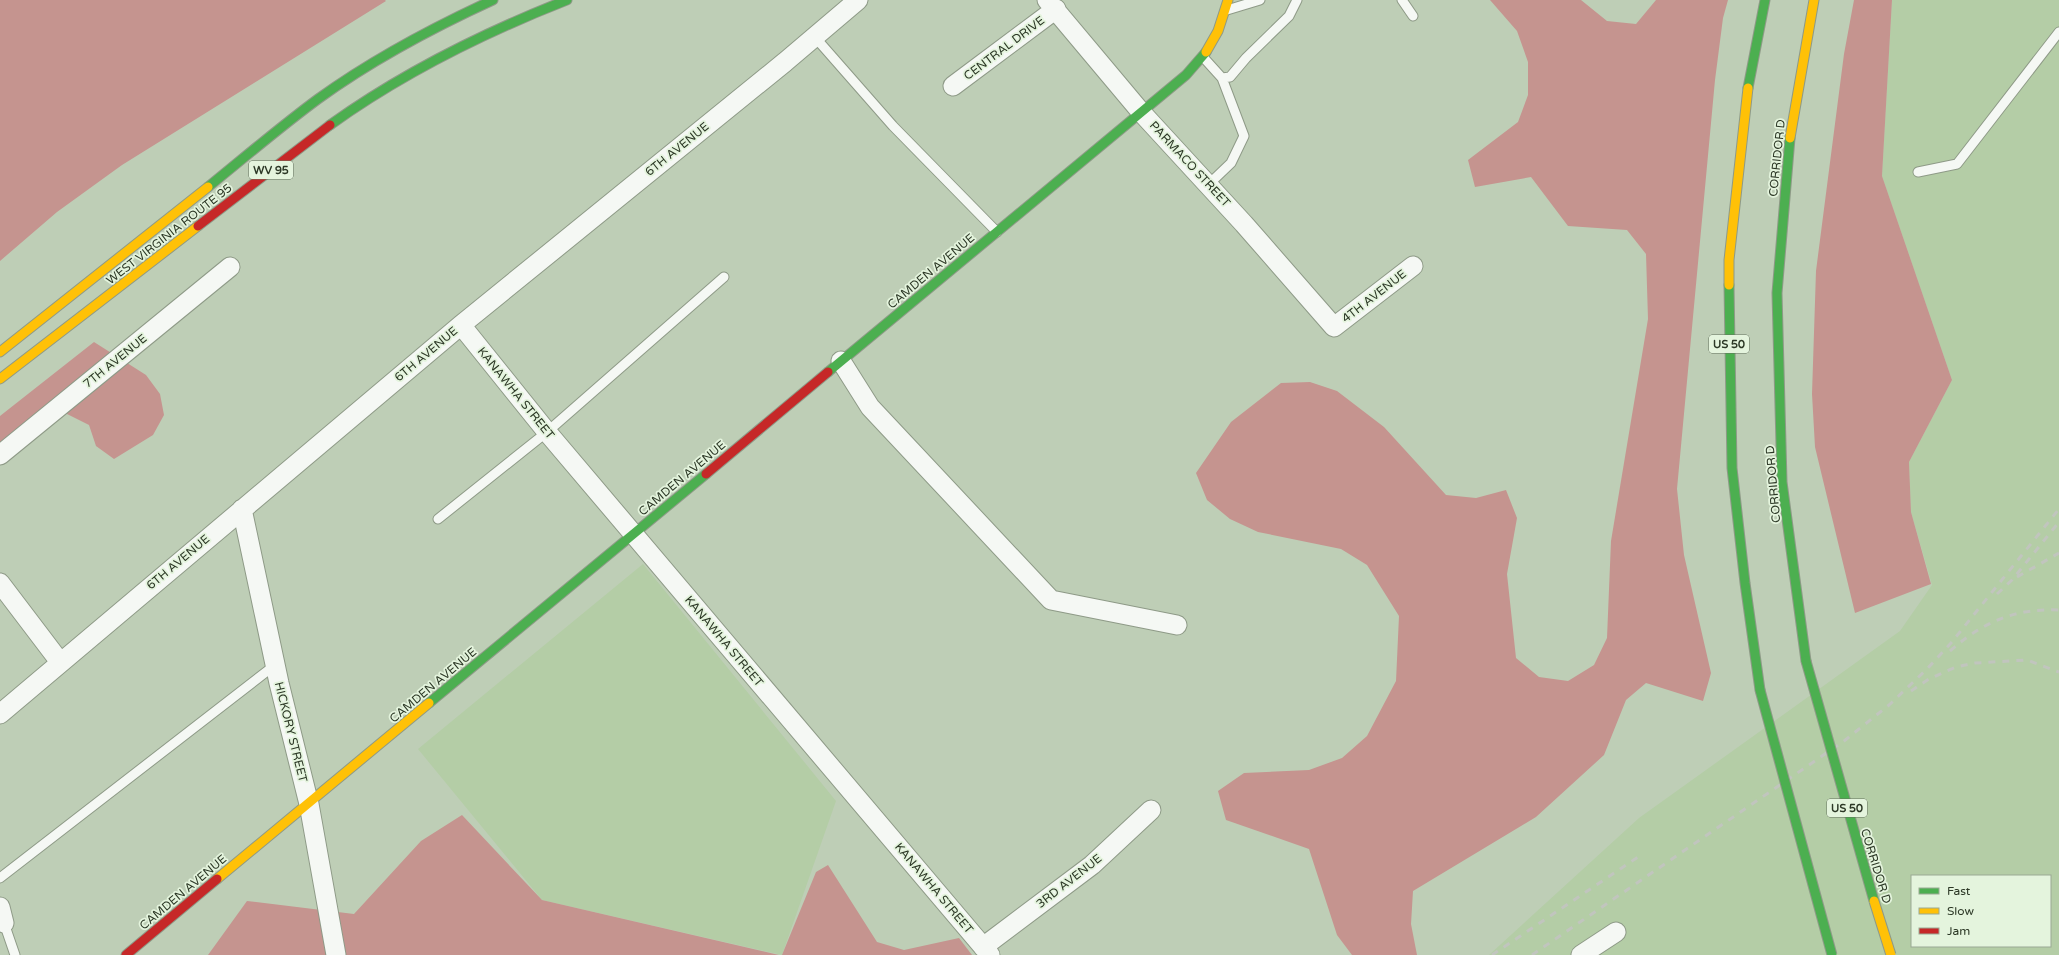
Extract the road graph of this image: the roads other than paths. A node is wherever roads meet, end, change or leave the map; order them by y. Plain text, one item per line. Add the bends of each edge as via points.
1 (493, 0) edge
2 (566, 0) edge
3 (858, 0) edge
4 (1228, 0) edge
5 (1260, 0) edge
6 (1297, 0) edge
7 (1402, 0) edge
8 (1765, 0) edge
9 (1814, 0) edge
10 (1051, 5) edge
11 (1226, 10) junction
12 (1413, 16) dead end
13 (2059, 32) edge
14 (814, 36) junction
15 (1203, 57) junction
16 (1222, 78) junction
17 (953, 86) dead end
18 (1142, 112) junction
19 (1918, 172) dead end
20 (1208, 185) junction
21 (997, 232) junction
22 (1413, 266) dead end
23 (230, 267) dead end
24 (724, 277) dead end
25 (461, 325) junction
26 (1334, 327) joint
27 (0, 352) edge
28 (841, 361) junction
29 (0, 379) edge
30 (547, 432) junction
31 (0, 455) edge
32 (242, 509) junction
33 (438, 519) dead end
34 (633, 534) junction
35 (0, 583) edge
36 (1177, 625) dead end
37 (60, 662) junction
38 (275, 665) junction
39 (0, 714) edge
40 (309, 804) junction
41 (1151, 810) dead end
42 (0, 878) edge
43 (2, 915) edge
44 (1616, 932) dead end
45 (987, 951) edge
46 (16, 955) edge
47 (126, 955) edge
48 (336, 955) edge
49 (1581, 955) edge
50 (1832, 955) edge
51 (1891, 955) edge

1 - 27 main road, WEST VIRGINIA ROUTE 95 / WV 95 via 414,38 318,99
2 - 29 main road, WEST VIRGINIA ROUTE 95 / WV 95 via 456,49 405,76 358,106 306,143
3 - 14 street, 6TH AVENUE
4 - 11 main road, CAMDEN AVENUE
5 - 11 lane
6 - 16 lane via 1289,16 1230,77
7 - 12 lane
8 - 50 main road, US 50, bridge via 1747,92 1729,260 1732,468 1760,690
9 - 51 main road, CORRIDOR D / US 50, bridge via 1791,131 1777,293 1782,482 1806,661 1863,868
10 - 17 street, CENTRAL DRIVE
10 - 18 street, PARMACO STREET
11 - 15 main road, CAMDEN AVENUE via 1220,30
13 - 19 lane via 1957,164
14 - 21 lane via 893,126
14 - 25 street, 6TH AVENUE
15 - 16 lane
15 - 18 main road, CAMDEN AVENUE
16 - 20 lane via 1244,136 1231,163
18 - 20 street, PARMACO STREET
18 - 21 main road, CAMDEN AVENUE
20 - 26 street, PARMACO STREET
21 - 28 main road, CAMDEN AVENUE
22 - 26 street, 4TH AVENUE
23 - 31 street, 7TH AVENUE
24 - 30 lane
25 - 30 street, KANAWHA STREET
25 - 32 street, 6TH AVENUE
28 - 34 main road, CAMDEN AVENUE
28 - 36 street via 870,407 1051,600
30 - 33 lane
30 - 34 street, KANAWHA STREET
32 - 37 street, 6TH AVENUE
32 - 38 street, HICKORY STREET
34 - 40 main road, CAMDEN AVENUE
34 - 45 street, KANAWHA STREET
35 - 37 street
37 - 39 street, 6TH AVENUE
38 - 40 street, HICKORY STREET
38 - 42 lane
40 - 47 main road, CAMDEN AVENUE
40 - 48 street, HICKORY STREET
41 - 45 street, 3RD AVENUE via 1092,865
43 - 46 lane
44 - 49 street

